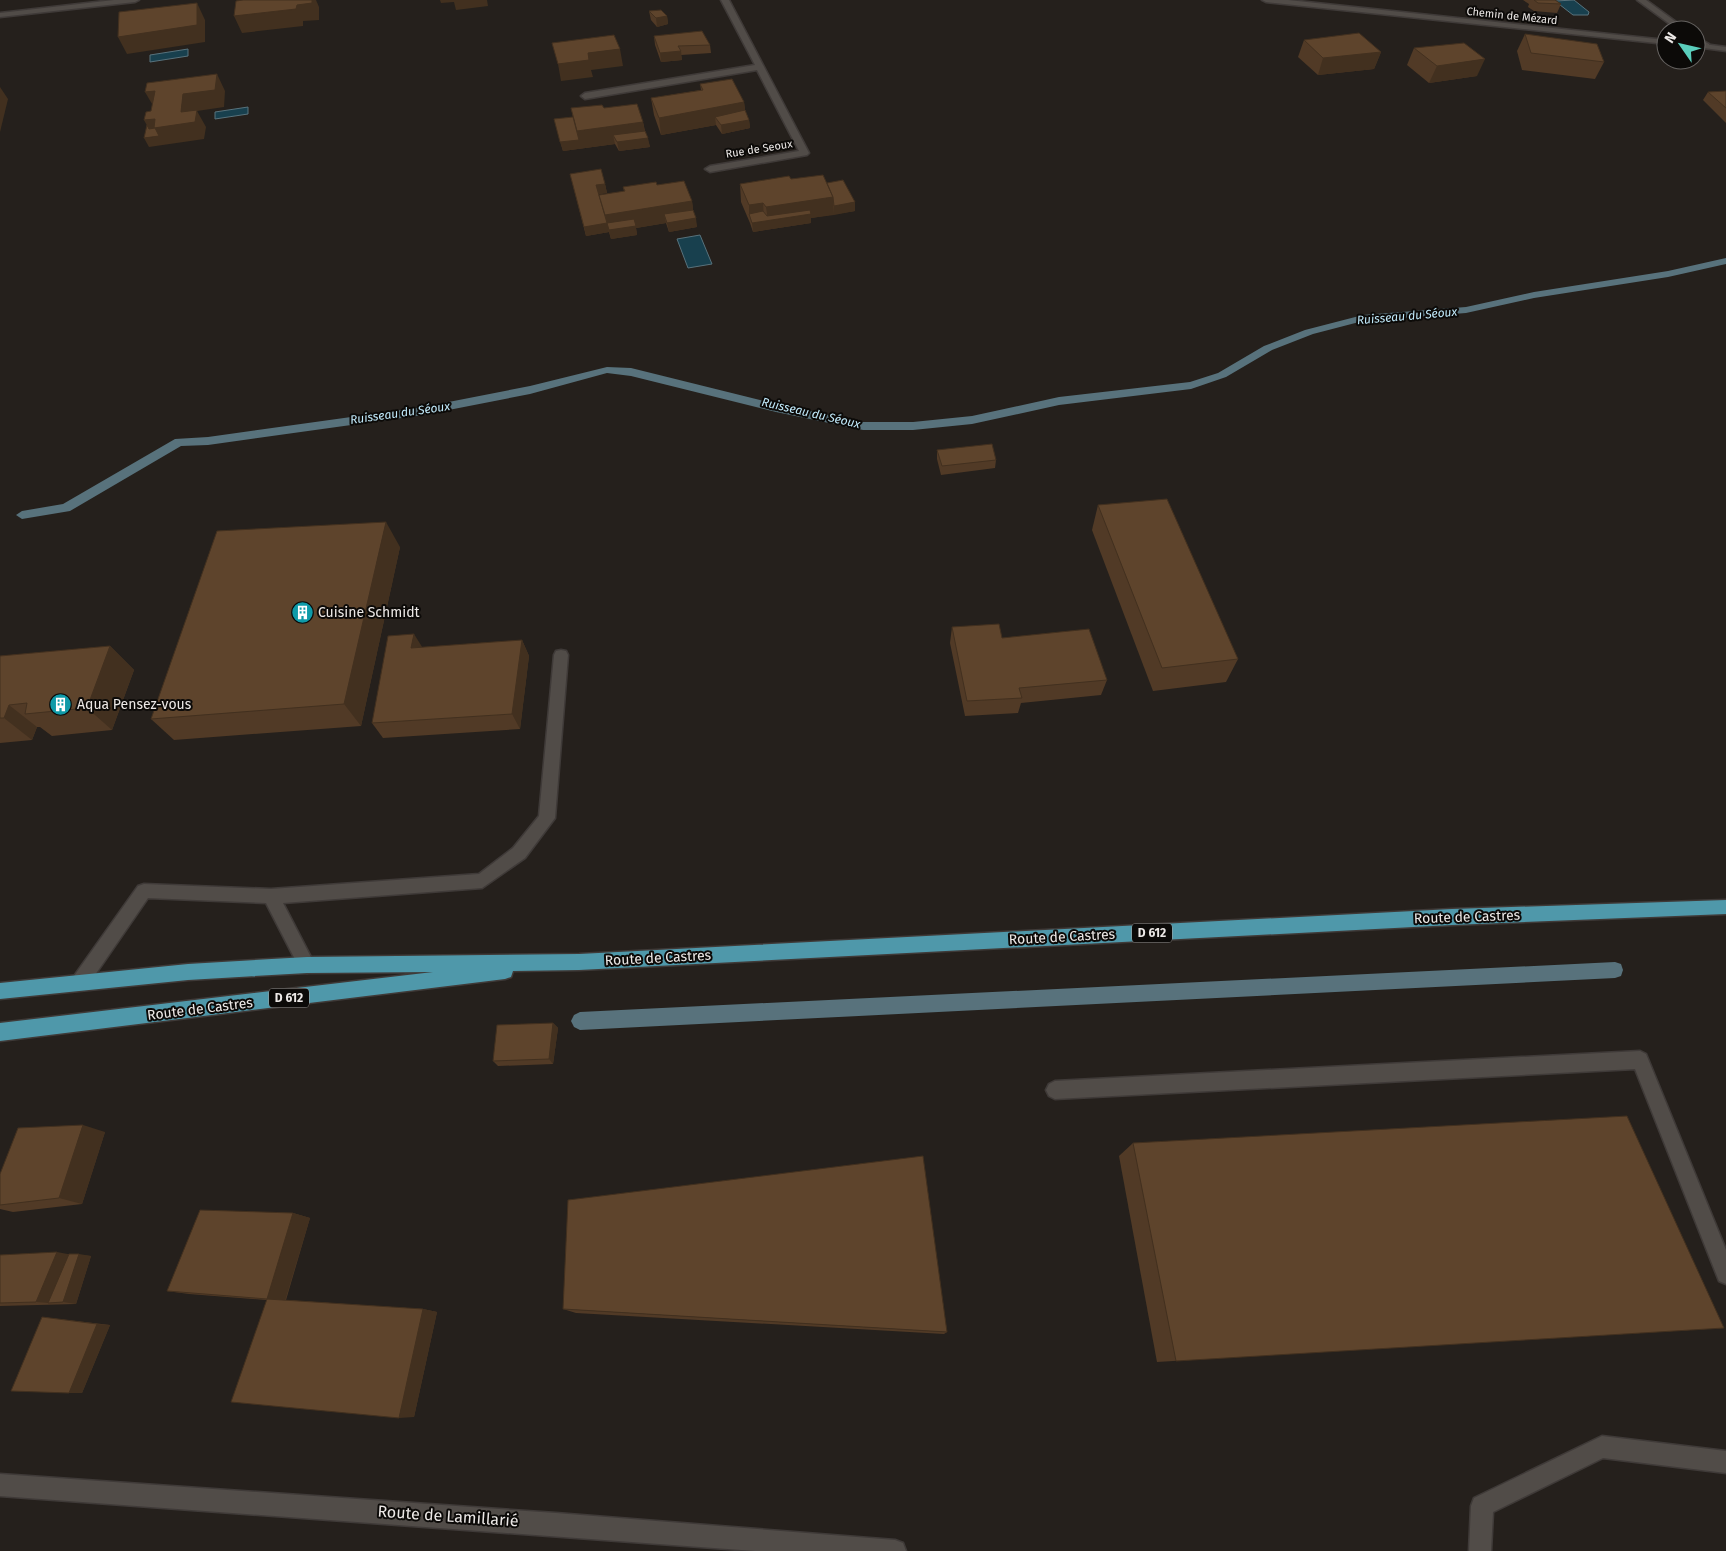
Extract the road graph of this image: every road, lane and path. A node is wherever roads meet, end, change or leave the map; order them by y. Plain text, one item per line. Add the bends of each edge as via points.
1 (136, 0) edge
2 (725, 0) edge
3 (1266, 0) edge
4 (1641, 0) edge
5 (0, 15) edge
6 (1669, 20) edge
7 (1656, 41) edge
8 (1706, 46) edge
9 (1726, 49) edge
10 (759, 66) junction
11 (585, 96) dead end
12 (710, 169) dead end
13 (561, 655) dead end
14 (271, 896) junction
15 (1726, 907) edge
16 (579, 962) junction
17 (307, 965) junction
18 (80, 982) junction
19 (0, 991) edge
20 (0, 1032) edge
21 (1055, 1090) dead end
22 (1726, 1274) edge
23 (1726, 1462) edge
24 (0, 1485) edge
25 (895, 1551) edge
26 (1480, 1551) edge

1 - 5 street
2 - 10 street, Rue de Seoux
3 - 7 street, Chemin de Mézard
4 - 6 street
8 - 9 street
10 - 11 street
10 - 12 street, Rue de Seoux via 804,153
13 - 14 street via 547,818 519,853 482,881
14 - 17 street
14 - 18 street via 144,891
15 - 16 main road, Route de Castres / D 612
16 - 17 main road, Route de Castres / D 612
16 - 20 main road, Route de Castres / D 612
17 - 18 main road, Route de Castres / D 612
18 - 19 main road, Route de Castres / D 612
21 - 22 street via 1640,1060
23 - 26 street via 1602,1447 1482,1506
24 - 25 street, Route de Lamillarié

